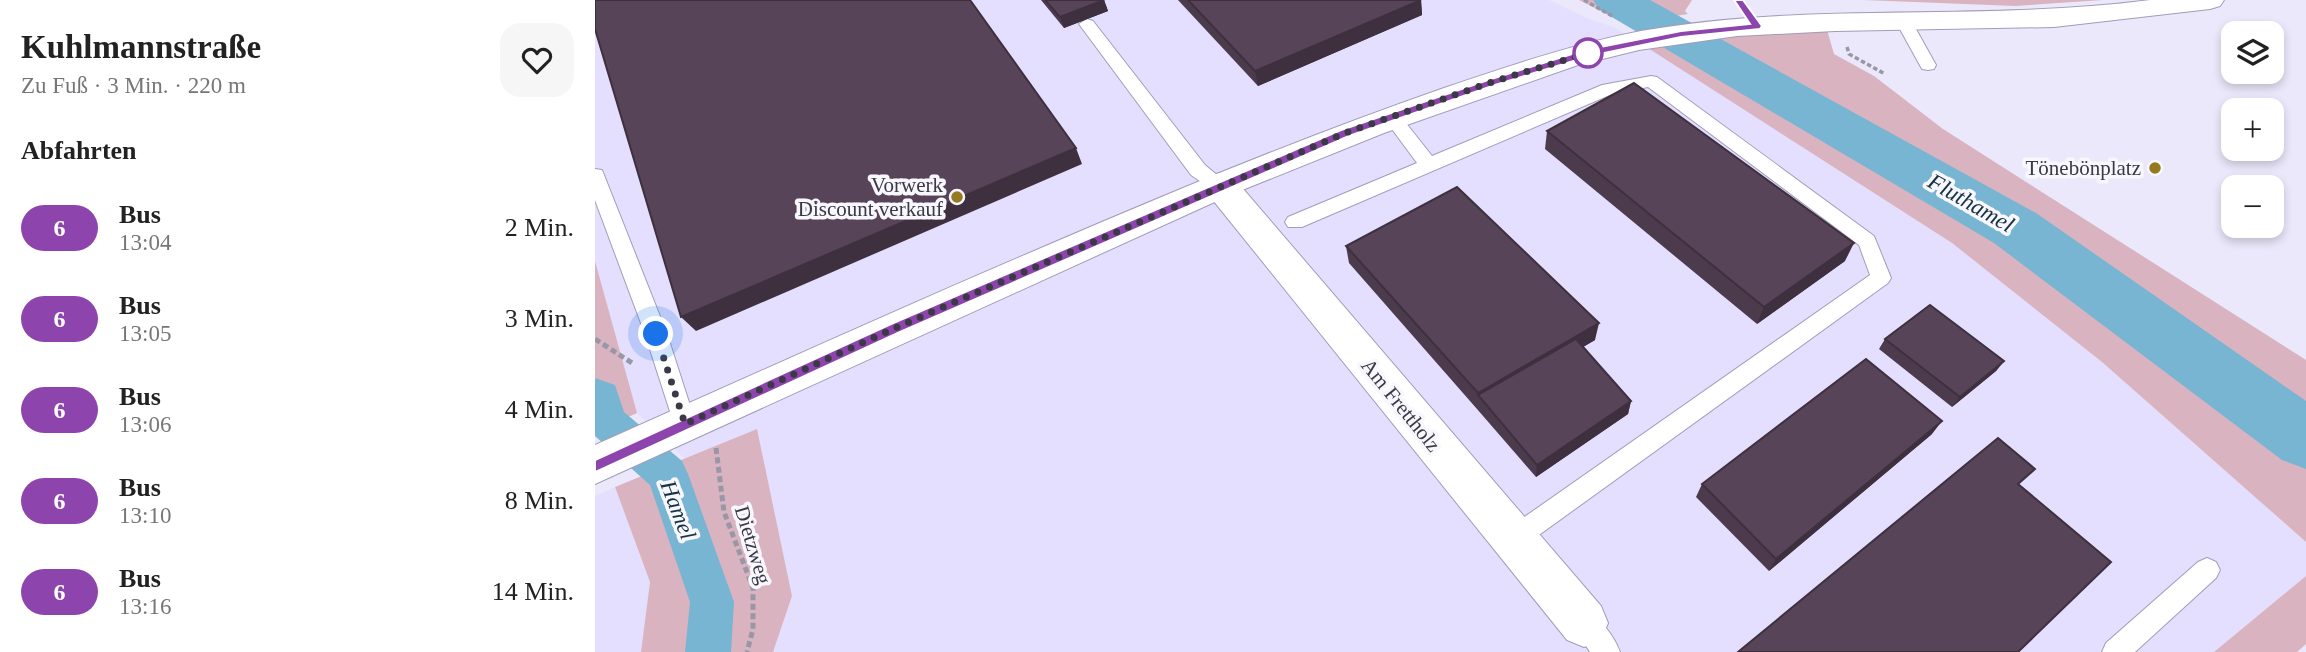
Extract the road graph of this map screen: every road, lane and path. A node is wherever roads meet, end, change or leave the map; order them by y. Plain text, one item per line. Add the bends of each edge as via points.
1 (1584, 0) edge
2 (1739, 0) edge
3 (2210, 0) edge
4 (1616, 18) dead end
5 (1904, 22) junction
6 (1087, 24) edge
7 (1756, 26) junction
8 (1927, 65) dead end
9 (1392, 117) junction
10 (1429, 165) junction
11 (595, 175) edge
12 (1220, 185) junction
13 (1294, 222) dead end
14 (672, 430) junction
15 (595, 465) edge
16 (1512, 540) junction
17 (2207, 570) dead end
18 (1596, 638) edge
19 (747, 652) edge
20 (2115, 652) edge

1 - 4 path
2 - 7 main road
3 - 5 main road via 2037,19
5 - 7 main road
5 - 8 lane
6 - 12 lane via 1198,170
7 - 9 main road via 1644,40 1555,63
9 - 10 lane
9 - 12 main road
10 - 13 lane
10 - 16 lane via 1608,89 1651,81 1867,241 1881,278
11 - 14 lane via 656,334
12 - 14 main road
12 - 16 main road, Am Frettholz
14 - 15 main road
14 - 19 path, Dietzweg via 715,439 724,512 753,588 753,629
16 - 18 main road, Am Frettholz
17 - 20 lane

